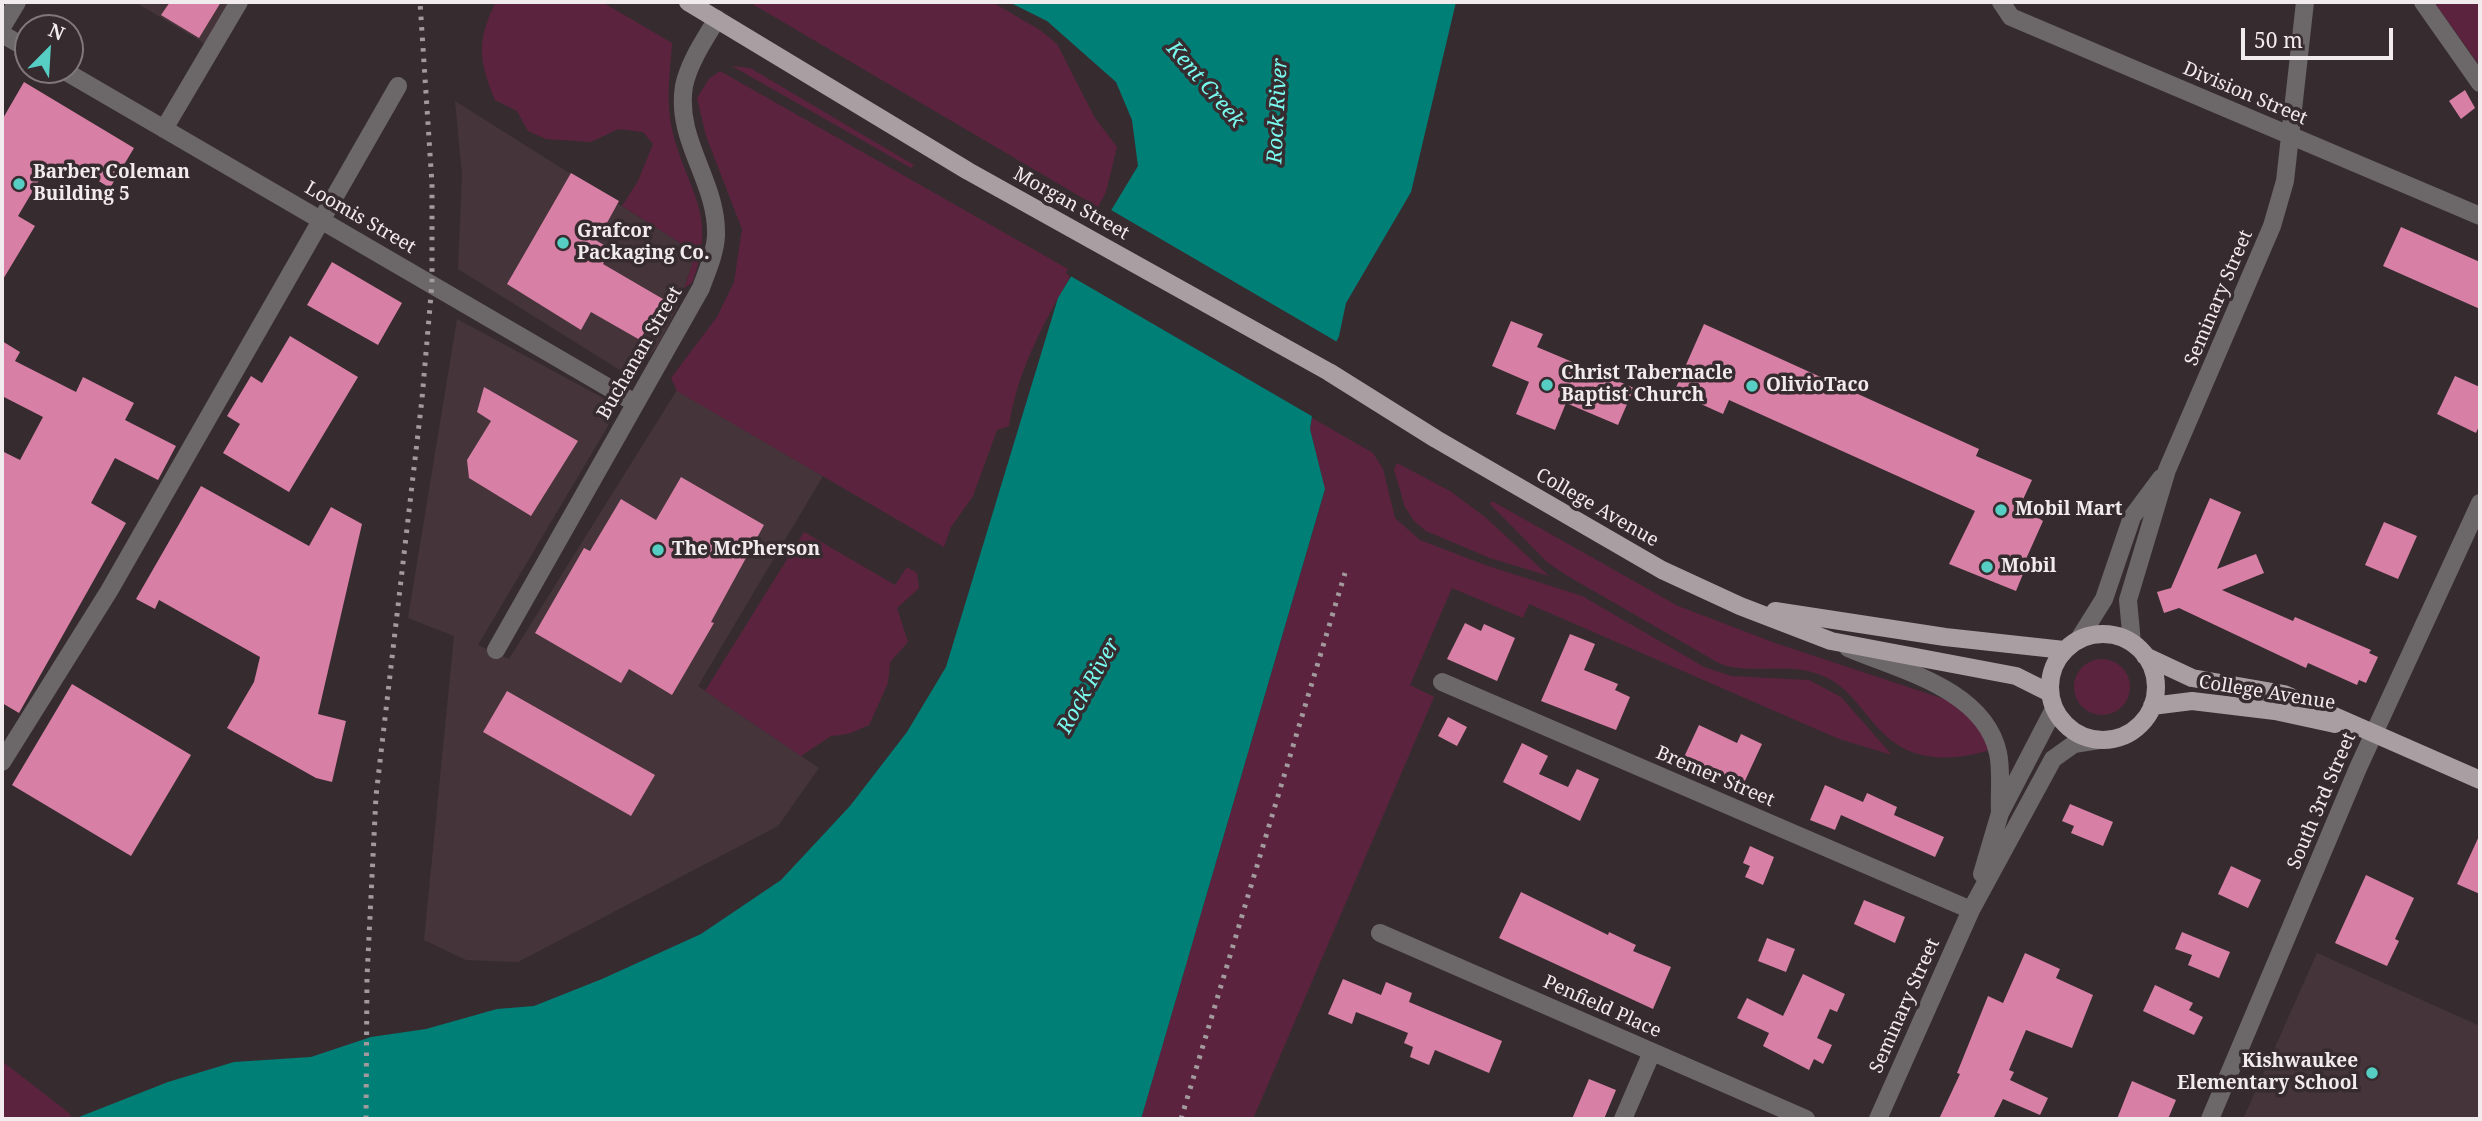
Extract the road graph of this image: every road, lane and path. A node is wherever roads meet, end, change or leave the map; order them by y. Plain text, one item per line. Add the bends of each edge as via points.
1 (17, 2) edge
2 (239, 2) edge
3 (688, 2) edge
4 (2001, 2) edge
5 (2305, 2) edge
6 (2423, 2) edge
7 (717, 19) junction
8 (2, 27) edge
9 (84, 82) edge
10 (2480, 83) edge
11 (398, 86) dead end
12 (163, 129) junction
13 (2292, 137) junction
14 (2480, 216) edge
15 (320, 220) junction
16 (635, 404) junction
17 (1436, 439) joint
18 (2167, 470) junction
19 (2480, 503) edge
20 (1740, 606) junction
21 (2079, 639) junction
22 (1831, 641) junction
23 (2139, 649) junction
24 (496, 650) dead end
25 (2064, 650) junction
26 (1442, 682) dead end
27 (2052, 701) junction
28 (2152, 706) junction
29 (2374, 733) junction
30 (2099, 740) junction
31 (2, 762) edge
32 (2480, 780) edge
33 (2000, 813) junction
34 (1970, 911) junction
35 (1380, 933) dead end
36 (1652, 1052) junction
37 (1623, 1119) edge
38 (1807, 1119) edge
39 (1878, 1119) edge
40 (2210, 1119) edge

1 - 8 street
2 - 12 street
3 - 7 main road, Morgan Street
4 - 13 street, Division Street via 2011,17
5 - 13 street, Seminary Street
6 - 10 street
7 - 16 street, Buchanan Street via 693,62 682,108 690,145 710,195 716,239 701,288
7 - 17 main road, Morgan Street via 968,171 1329,372
9 - 12 street, Loomis Street
11 - 15 street
12 - 15 street, Loomis Street
13 - 14 street, Division Street
13 - 18 street, Seminary Street via 2286,181 2272,226
15 - 16 street, Loomis Street
15 - 31 street via 109,591
16 - 24 street, Buchanan Street
17 - 20 main road, College Avenue via 1662,570
18 - 21 street, Seminary Street via 2132,517 2104,599
18 - 23 street, Seminary Street via 2128,600
19 - 29 street, South 3rd Street
20 - 22 main road, College Avenue
20 - 25 main road, College Avenue
21 - 23 main road, College Avenue via 2106,634
21 - 25 main road
22 - 27 main road, College Avenue via 2016,676
22 - 33 street via 1936,685 1969,705 1999,754
23 - 28 main road via 2153,671 2156,689
23 - 29 main road, College Avenue via 2192,678 2284,694
25 - 27 main road via 2050,677
26 - 34 street, Bremer Street
27 - 30 main road, College Avenue via 2072,731
27 - 33 street, Seminary Street
28 - 29 main road, College Avenue via 2192,701 2275,712
28 - 30 main road via 2131,732
29 - 32 main road, College Avenue
29 - 40 street, South 3rd Street
30 - 34 street, Seminary Street via 2074,744 2053,759
33 - 34 street, Seminary Street
34 - 39 street, Seminary Street
35 - 36 street, Penfield Place
36 - 37 street
36 - 38 street, Penfield Place

